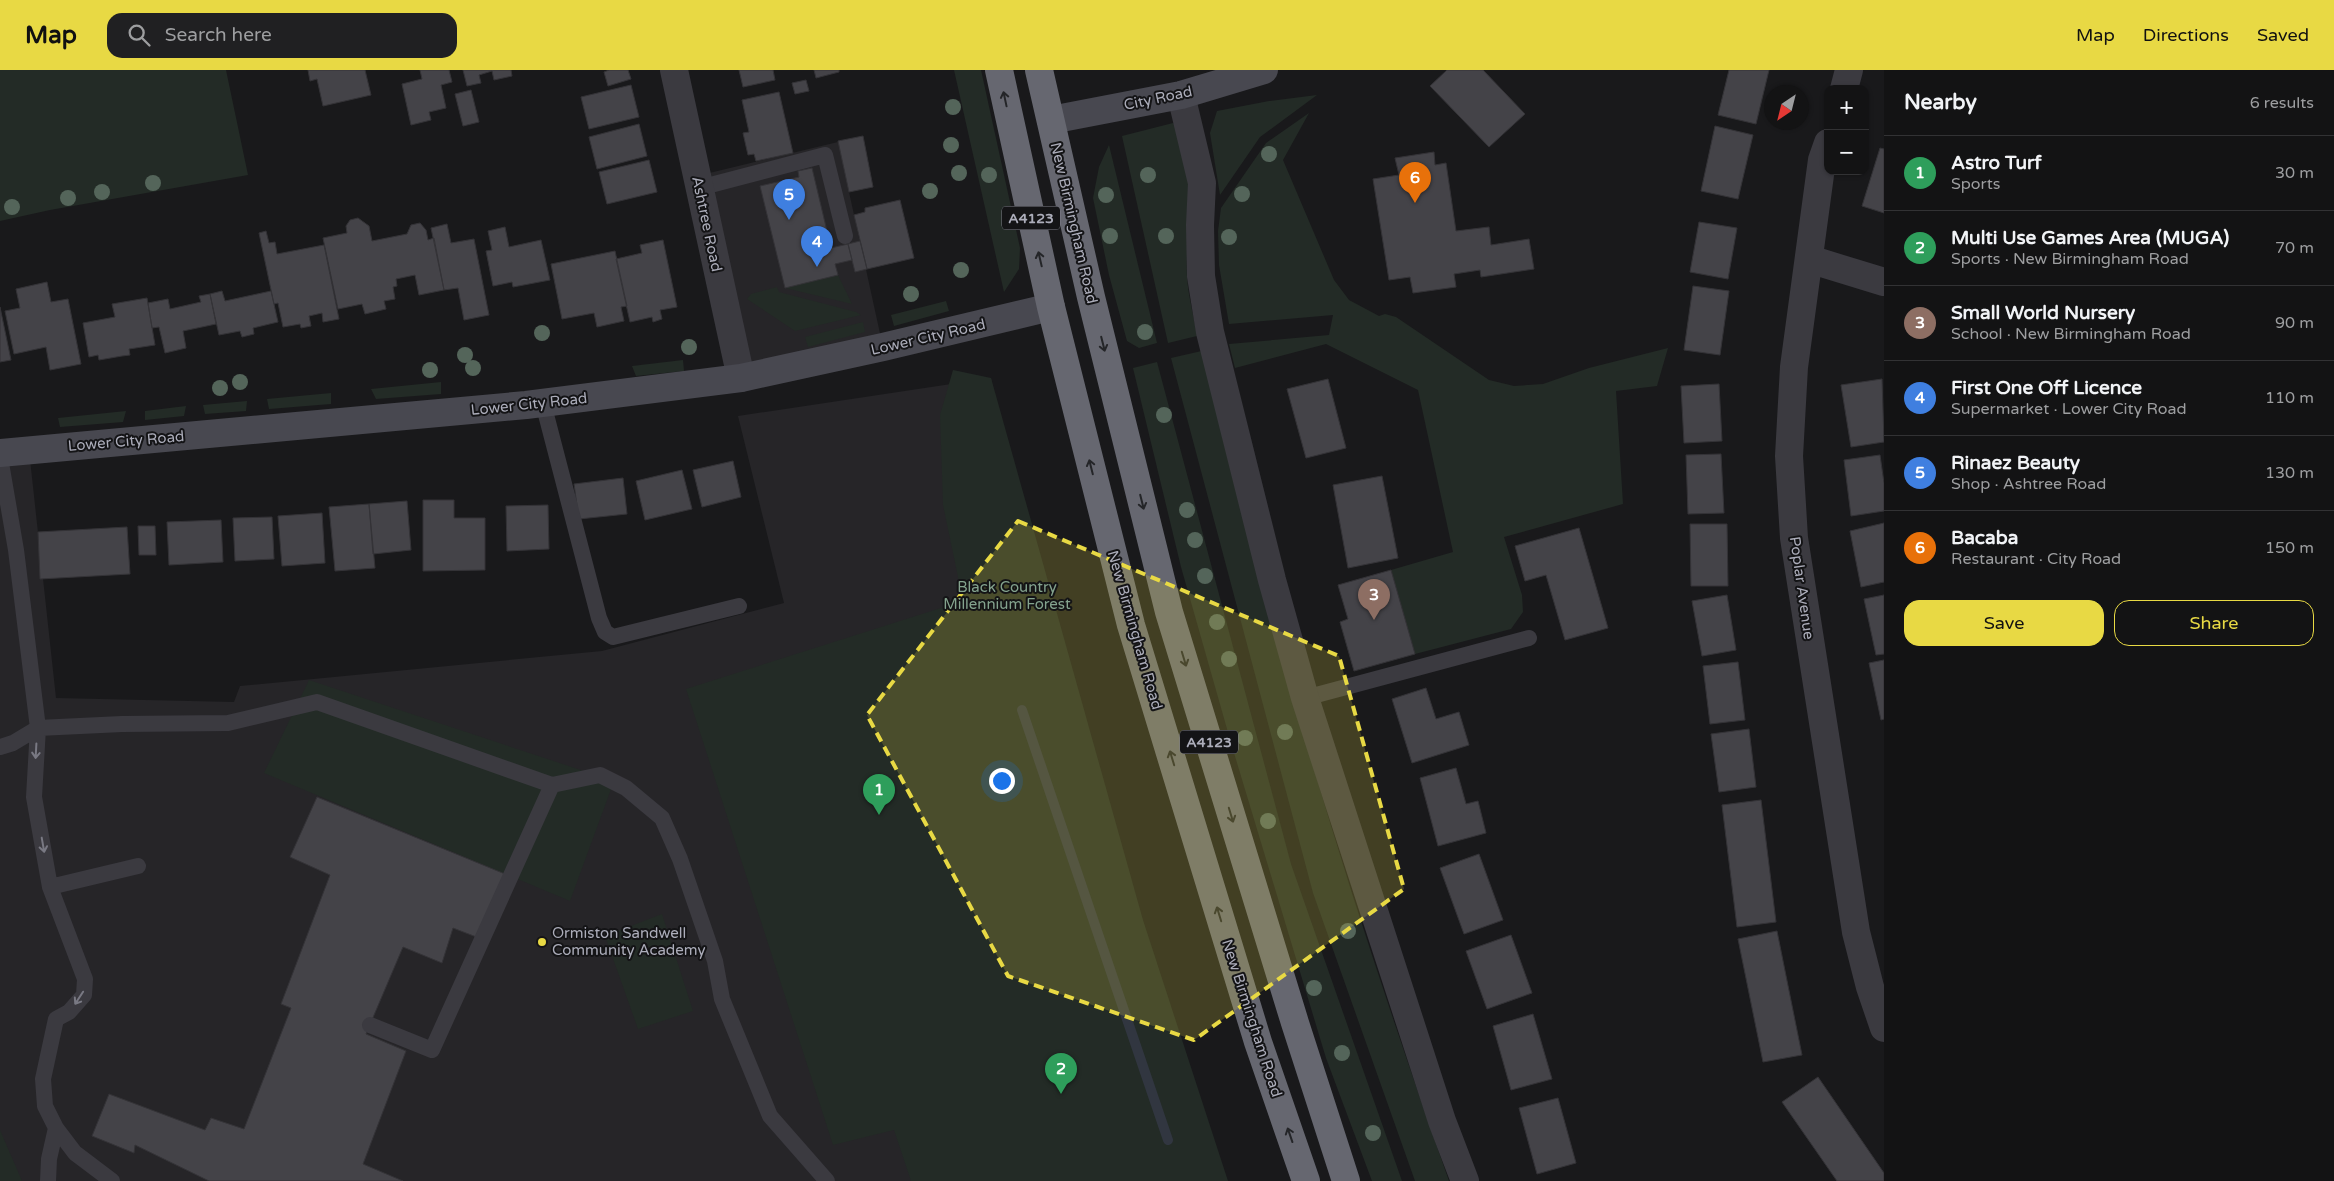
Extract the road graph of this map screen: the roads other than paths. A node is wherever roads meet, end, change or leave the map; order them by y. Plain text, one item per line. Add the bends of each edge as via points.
1 (674, 70) edge
2 (998, 70) edge
3 (1039, 70) edge
4 (1849, 70) edge
5 (1260, 71) edge
6 (1845, 85) edge
7 (1181, 96) junction
8 (1051, 120) junction
9 (1011, 128) junction
10 (1824, 154) edge
11 (699, 188) junction
12 (845, 236) dead end
13 (1809, 259) junction
14 (1884, 282) edge
15 (1091, 297) junction
16 (1051, 307) junction
17 (740, 378) junction
18 (542, 403) junction
19 (0, 453) edge
20 (0, 457) edge
21 (740, 606) dead end
22 (1529, 638) dead end
23 (1305, 698) junction
24 (38, 728) junction
25 (0, 747) edge
26 (552, 785) junction
27 (138, 866) dead end
28 (50, 887) junction
29 (370, 1025) dead end
30 (1884, 1028) edge
31 (56, 1128) junction
32 (48, 1181) edge
33 (112, 1181) edge
34 (827, 1181) edge
35 (1306, 1181) edge
36 (1346, 1181) edge
37 (1465, 1181) edge

1 - 11 street, Ashtree Road
9 -> 2 highway, New Birmingham Road / A4123
3 - 8 highway, New Birmingham Road / A4123
4 - 6 street
5 - 7 street, City Road
7 - 8 street, City Road
7 - 23 street via 1202,183 1201,276 1210,332
8 - 9 highway
8 - 15 highway, New Birmingham Road / A4123
16 -> 9 highway, New Birmingham Road / A4123
10 - 13 street, Poplar Avenue
11 - 12 lane via 825,155
11 - 17 street, Ashtree Road
13 - 14 street
13 - 30 street, Poplar Avenue via 1794,367 1789,456 1794,538 1856,932
15 - 16 highway
15 -> 36 highway, New Birmingham Road / A4123 via 1169,612
16 - 17 street, Lower City Road
35 -> 16 highway, New Birmingham Road / A4123 via 1258,1042 1131,625
17 - 18 street, Lower City Road
18 - 19 street, Lower City Road
18 - 21 lane via 605,632 613,637
20 - 24 lane via 16,550
22 - 23 lane
23 - 37 street via 1442,1122
24 - 25 lane
24 - 26 lane via 228,723 317,702
24 -> 28 lane via 34,797
26 - 29 lane via 432,1050
26 - 34 lane via 600,775 626,788 662,818 680,858 715,961 722,998 770,1116
27 - 28 lane
28 -> 31 lane via 85,978 84,995 69,1012 56,1019 43,1079 45,1106
31 - 32 lane
31 - 33 lane via 75,1154

